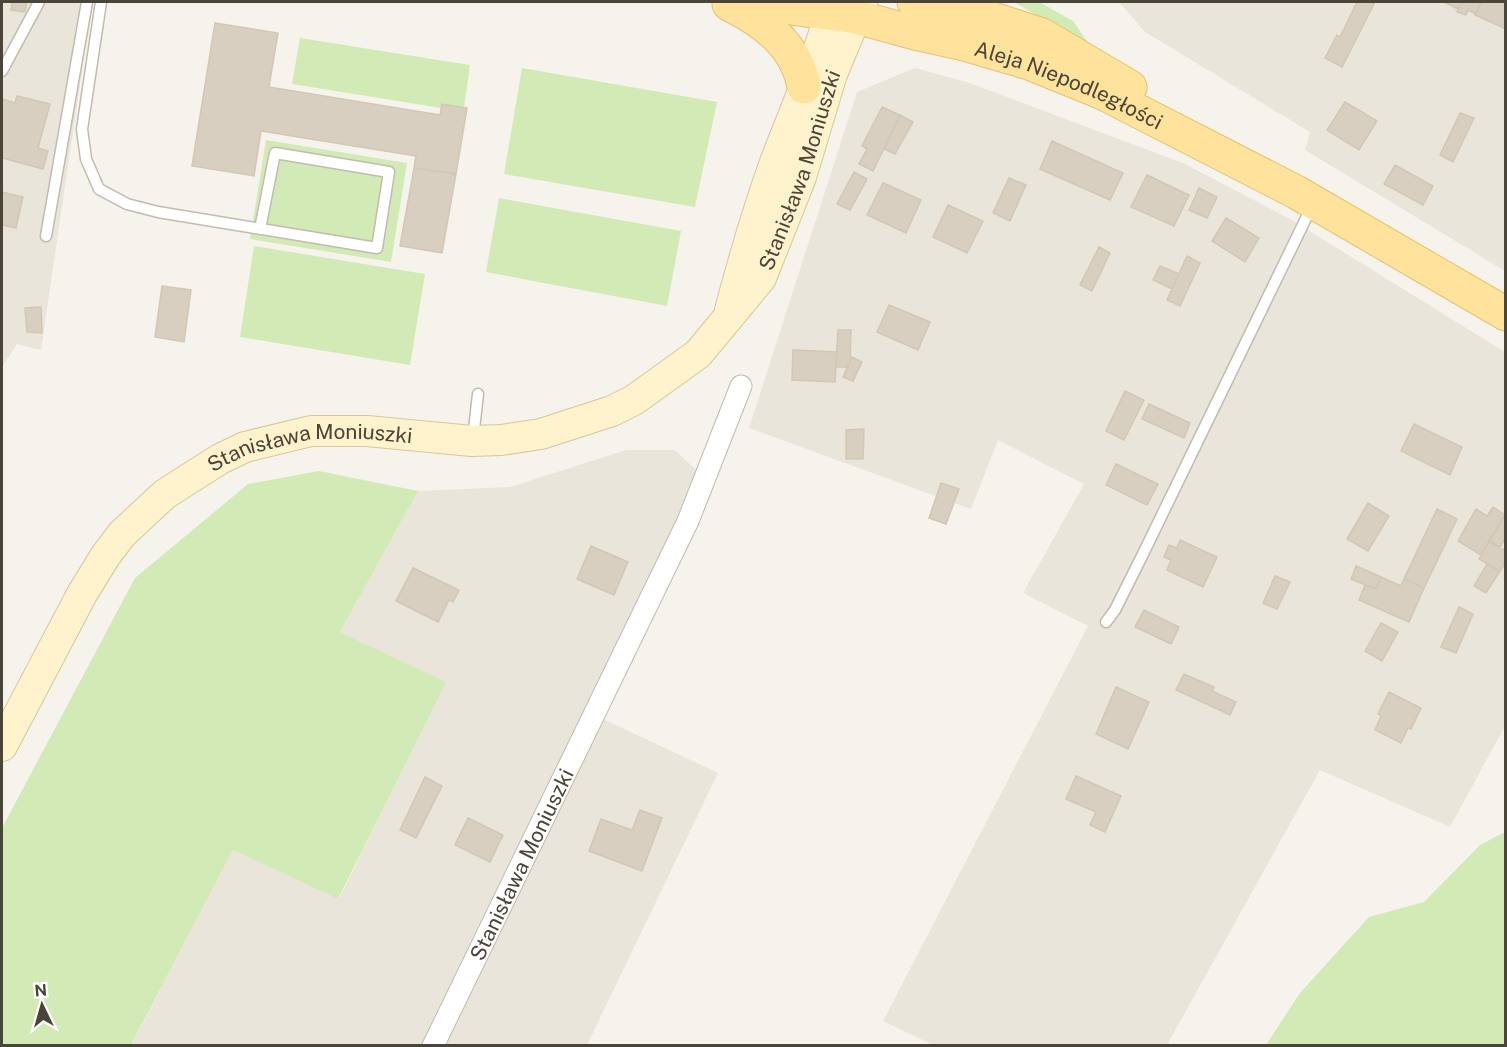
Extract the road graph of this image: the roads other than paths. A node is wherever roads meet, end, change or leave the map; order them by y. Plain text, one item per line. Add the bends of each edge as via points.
1 (39, 2) edge
2 (87, 2) edge
3 (101, 2) edge
4 (725, 2) edge
5 (747, 2) edge
6 (914, 2) edge
7 (992, 2) edge
8 (845, 8) edge
9 (1042, 35) junction
10 (2, 71) edge
11 (804, 87) junction
12 (1305, 197) junction
13 (260, 229) junction
14 (46, 236) dead end
15 (1506, 314) edge
16 (729, 316) junction
17 (741, 386) dead end
18 (478, 394) dead end
19 (472, 441) junction
20 (1106, 622) dead end
21 (2, 746) edge
22 (433, 1046) edge

1 - 10 lane
2 - 14 lane
3 - 13 lane via 82,129 86,159 99,189 127,204 158,212
4 - 11 main road via 762,23 781,41 798,63
5 - 8 main road, Aleja Niepodległości
6 - 9 main road, Aleja Niepodległości via 987,17
7 - 9 main road
8 - 11 street, Stanisława Moniuszki
8 - 12 main road, Aleja Niepodległości via 1050,72 1103,93
8 - 16 street, Stanisława Moniuszki via 832,75 801,177 761,278
9 - 12 main road, Aleja Niepodległości
11 - 16 street, Stanisława Moniuszki via 747,246
12 - 15 main road, Aleja Niepodległości
12 - 20 lane via 1142,556
13 - 13 lane via 377,248 388,172 275,153
16 - 19 street, Stanisława Moniuszki via 698,354 620,407 541,434
17 - 22 street, Stanisława Moniuszki via 688,521
18 - 19 lane
19 - 21 street, Stanisława Moniuszki via 368,431 311,431 245,447 175,487 122,534 93,573

